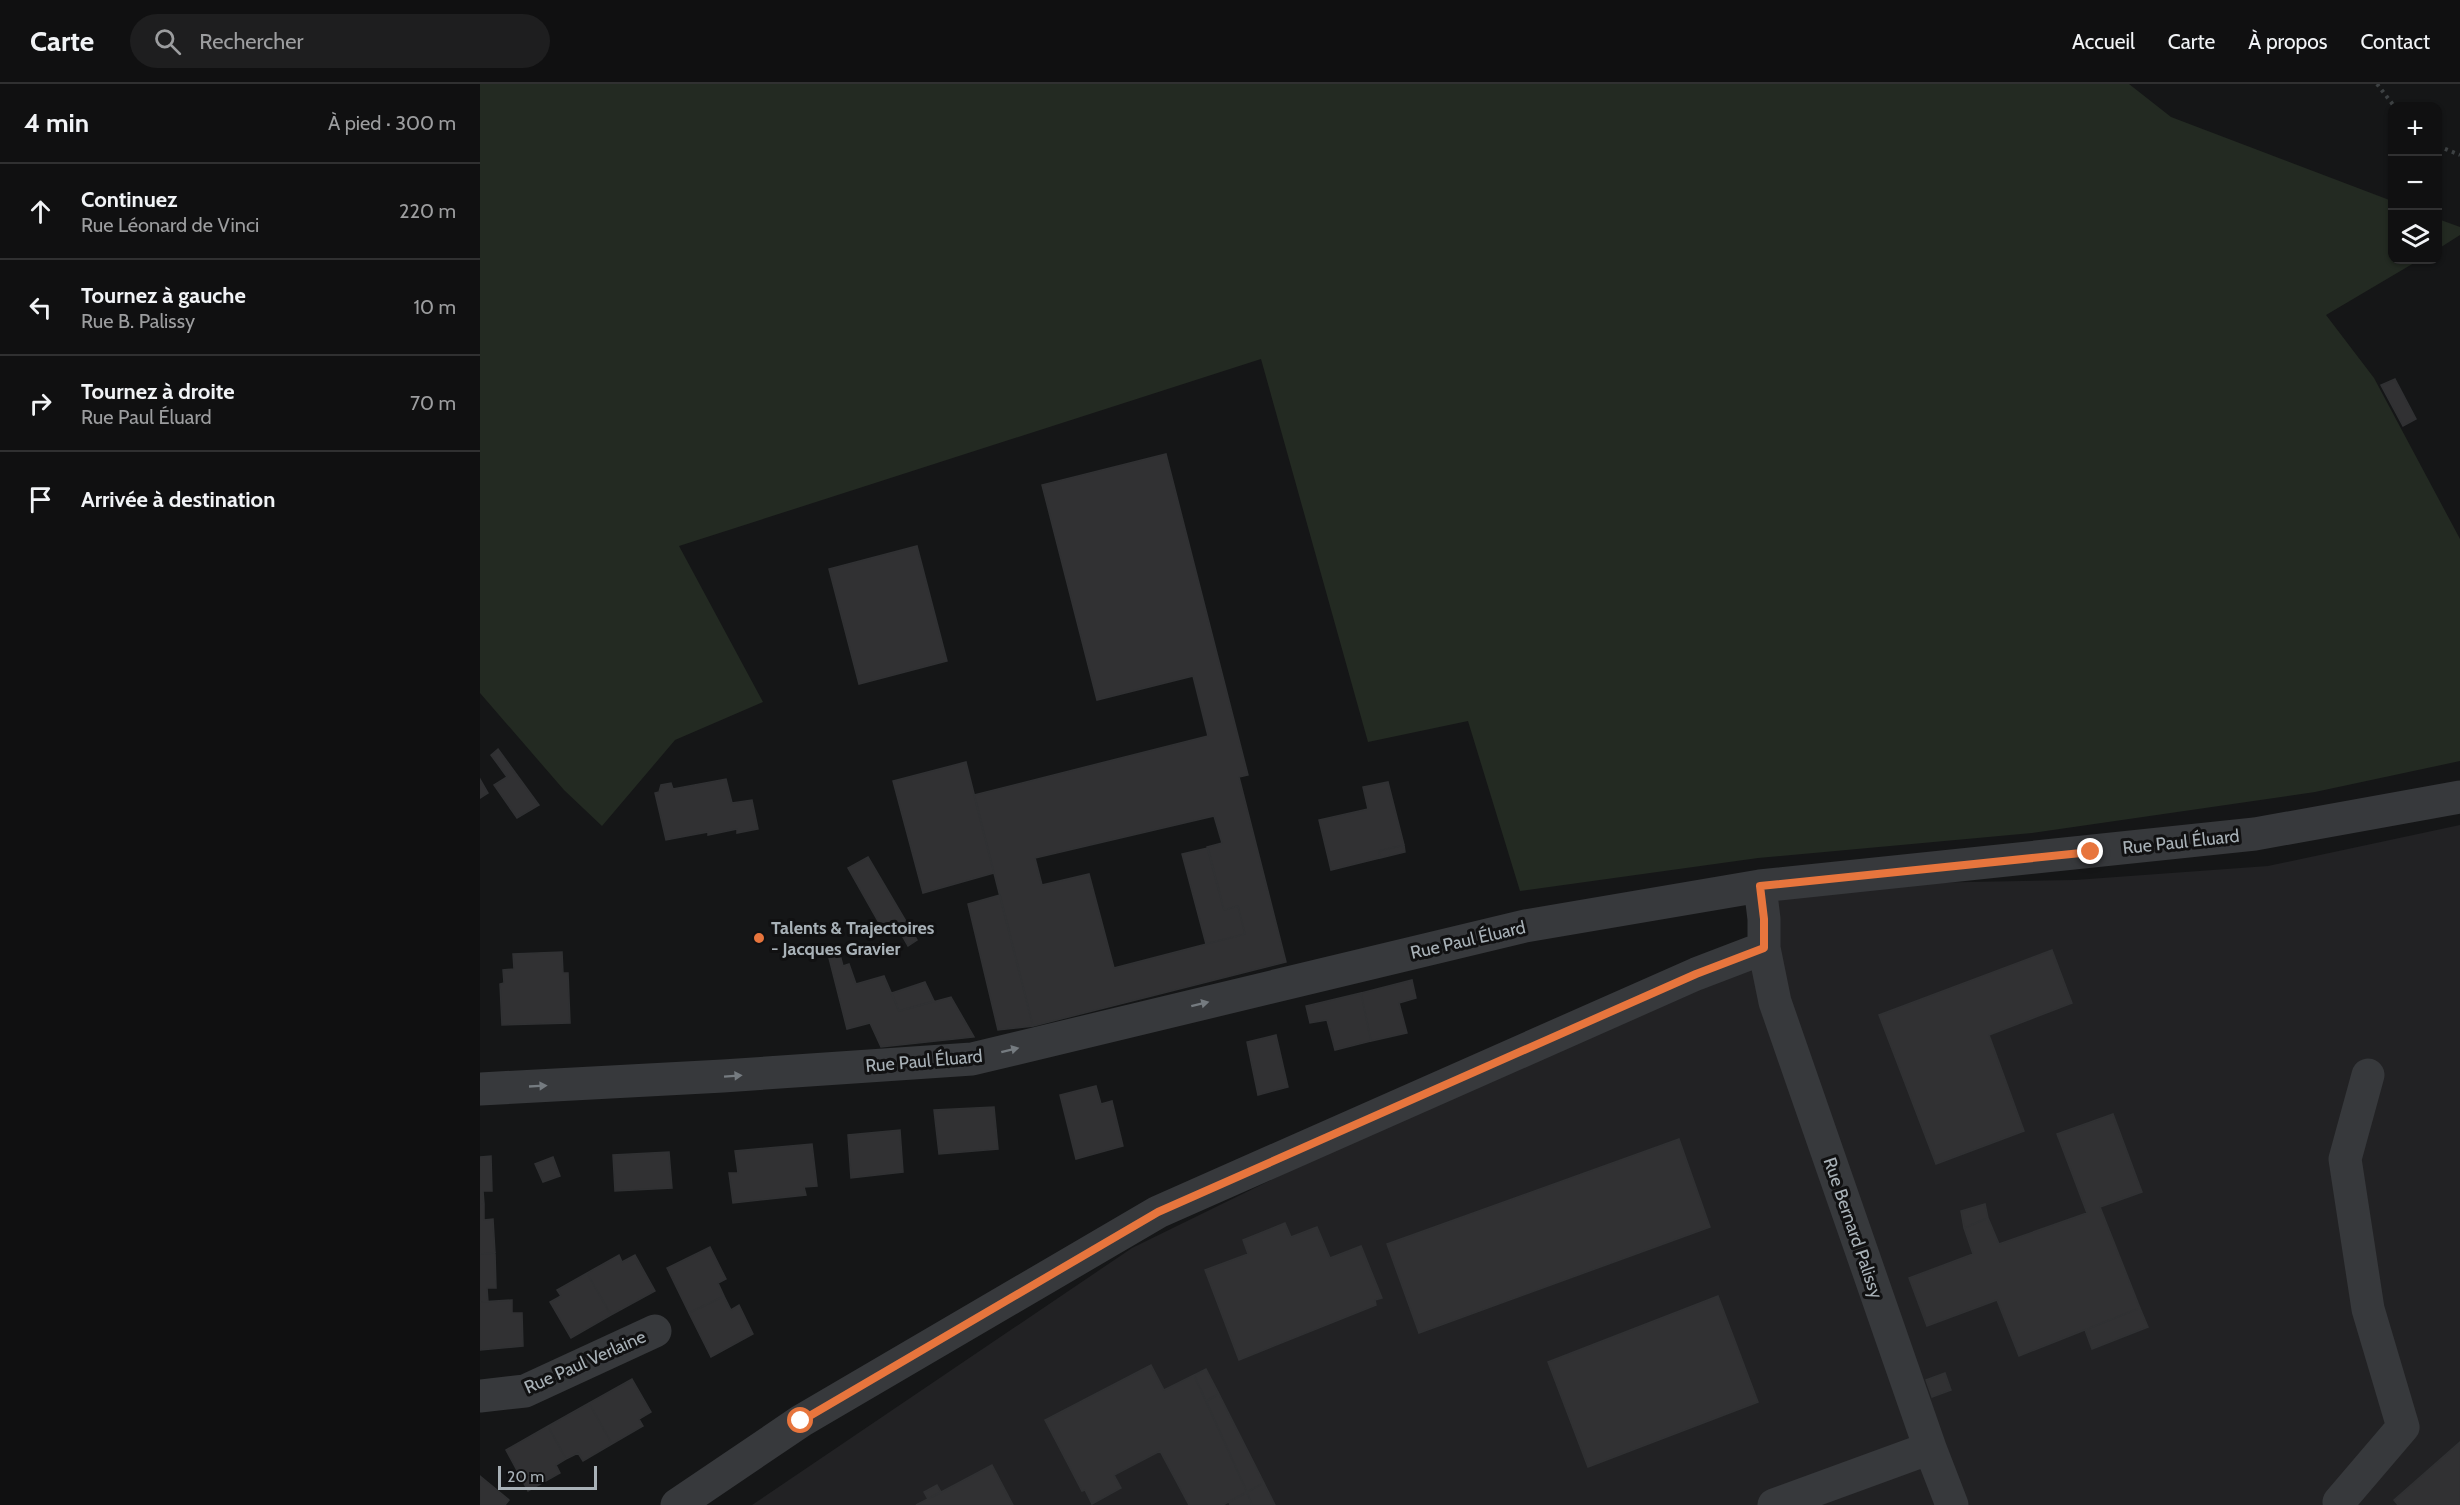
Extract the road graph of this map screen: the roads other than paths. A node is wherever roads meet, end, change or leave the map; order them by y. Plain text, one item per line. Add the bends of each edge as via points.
1 (2460, 797) edge
2 (1760, 886) junction
3 (1764, 948) junction
4 (2368, 1075) dead end
5 (480, 1089) edge
6 (655, 1331) dead end
7 (480, 1396) edge
8 (1930, 1448) junction
9 (2337, 1504) edge
10 (677, 1505) edge
11 (1774, 1505) edge
12 (1952, 1505) edge

1 - 2 street, Rue Paul Éluard via 2255,834
2 - 3 street, Rue Bernard Palissy
5 -> 2 street, Rue Paul Éluard via 972,1059 1525,926
3 - 8 street, Rue Bernard Palissy via 1774,1002
3 - 10 street via 1696,974 1158,1212 801,1421
4 - 9 street via 2345,1159 2368,1309 2403,1427
6 - 7 street, Rue Paul Verlaine via 525,1391
8 - 11 street
8 - 12 street, Rue Bernard Palissy

